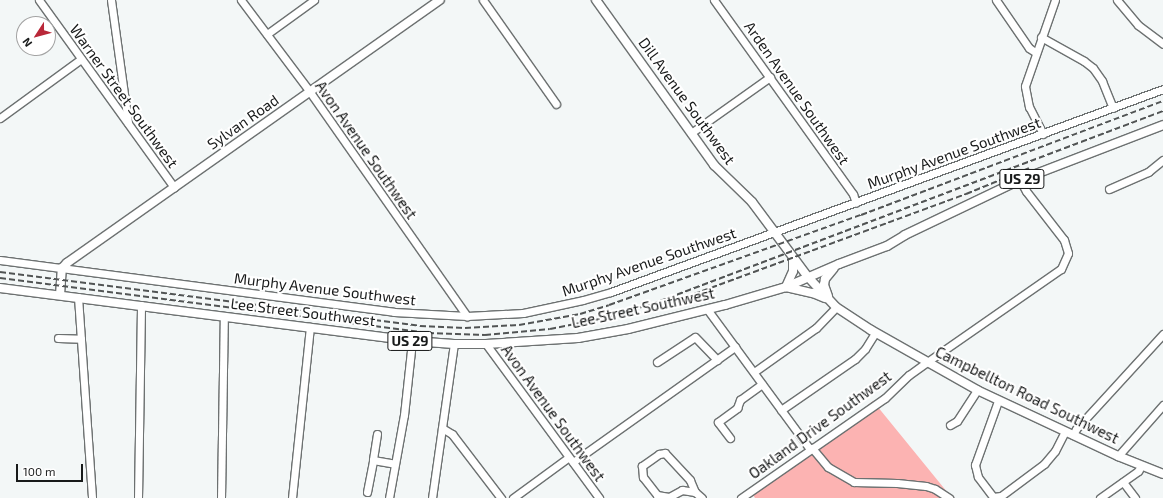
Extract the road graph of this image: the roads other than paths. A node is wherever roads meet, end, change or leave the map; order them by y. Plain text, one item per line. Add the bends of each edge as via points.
1 (39, 0) edge
2 (111, 0) edge
3 (241, 0) edge
4 (314, 0) edge
5 (440, 0) edge
6 (483, 0) edge
7 (596, 0) edge
8 (714, 0) edge
9 (996, 0) edge
10 (1054, 0) edge
11 (1117, 0) edge
12 (266, 34) junction
13 (1041, 37) junction
14 (1163, 44) edge
15 (1035, 52) junction
16 (81, 59) junction
17 (770, 78) junction
18 (1163, 89) edge
19 (310, 92) junction
20 (556, 104) dead end
21 (1113, 108) junction
22 (0, 118) edge
23 (128, 124) junction
24 (1163, 125) edge
25 (691, 133) junction
26 (1043, 134) junction
27 (1163, 160) edge
28 (1020, 180) junction
29 (174, 187) junction
30 (1109, 189) dead end
31 (856, 203) junction
32 (775, 232) junction
33 (793, 257) junction
34 (0, 260) edge
35 (839, 264) junction
36 (62, 268) junction
37 (808, 277) junction
38 (786, 287) junction
39 (0, 288) edge
40 (60, 294) junction
41 (78, 297) junction
42 (830, 300) junction
43 (141, 305) junction
44 (836, 307) junction
45 (707, 309) junction
46 (224, 316) junction
47 (467, 316) junction
48 (310, 327) junction
49 (875, 333) junction
50 (1163, 334) edge
51 (58, 338) dead end
52 (81, 339) junction
53 (412, 341) junction
54 (454, 344) junction
55 (486, 344) junction
56 (735, 347) junction
57 (717, 360) junction
58 (657, 362) dead end
59 (927, 362) junction
60 (754, 372) junction
61 (762, 384) junction
62 (977, 390) junction
63 (998, 400) junction
64 (1163, 405) edge
65 (781, 410) junction
66 (950, 425) dead end
67 (442, 428) junction
68 (1065, 431) junction
69 (377, 434) dead end
70 (1073, 435) junction
71 (730, 438) dead end
72 (811, 449) junction
73 (1118, 456) junction
74 (373, 460) junction
75 (571, 460) junction
76 (395, 464) junction
77 (1141, 466) junction
78 (1163, 474) edge
79 (1123, 482) junction
80 (367, 492) dead end
81 (694, 492) junction
82 (92, 498) edge
83 (138, 498) edge
84 (221, 498) edge
85 (292, 498) edge
86 (389, 498) edge
87 (432, 498) edge
88 (501, 498) edge
89 (513, 498) edge
90 (599, 498) edge
91 (702, 498) edge
92 (741, 498) edge
93 (949, 498) edge
94 (1100, 498) edge
95 (1135, 498) edge

1 - 16 street, Warner Street Southwest
2 - 23 street
3 - 12 street, Avon Avenue Southwest
4 - 12 street
5 - 19 main road, Sylvan Road
6 - 20 street
7 - 25 main road, Dill Avenue Southwest
8 - 17 street, Arden Avenue Southwest
9 - 15 street
10 - 13 street
11 - 14 street via 1138,24
12 - 19 street, Avon Avenue Southwest
13 - 15 street
13 - 21 street via 1093,68 1102,81
15 - 26 street via 1026,79 1025,94 1029,108
16 - 22 street
16 - 23 street, Warner Street Southwest
17 - 25 street
17 - 31 street, Arden Avenue Southwest via 853,194
18 - 21 street, Murphy Avenue Southwest
19 - 29 main road, Sylvan Road
19 - 47 street, Avon Avenue Southwest
21 - 26 street, Murphy Avenue Southwest
23 - 29 street, Warner Street Southwest
24 - 28 main road, Lee Street Southwest / US 29
25 - 32 main road, Dill Avenue Southwest via 714,165 752,202
26 - 31 street, Murphy Avenue Southwest
27 - 30 street via 1148,172
28 - 35 main road, Lee Street Southwest / US 29 via 887,246
28 - 59 street, Oakland Drive Southwest via 1064,240 1068,258 1061,269
29 - 36 main road, Sylvan Road
31 - 32 street, Murphy Avenue Southwest
32 - 33 main road, Dill Avenue Southwest
32 - 47 street, Murphy Avenue Southwest via 583,300 523,313
33 - 37 main road, Campbellton Road Southwest
33 - 38 main road via 793,270
34 - 36 street, Murphy Avenue Southwest
35 - 37 main road, Lee Street Southwest / US 29
35 - 42 main road via 825,279 825,290
36 - 40 main road
36 - 47 street, Murphy Avenue Southwest via 345,306 423,315
37 - 38 main road, Lee Street Southwest / US 29
37 - 42 main road, Campbellton Road Southwest
38 - 42 main road
38 - 45 main road, Lee Street Southwest / US 29
39 - 40 main road, Lee Street Southwest / US 29
40 - 41 main road, Lee Street Southwest / US 29
41 - 43 main road, Lee Street Southwest / US 29
41 - 52 street
42 - 44 main road, Campbellton Road Southwest
43 - 46 main road, Lee Street Southwest / US 29
43 - 83 street
44 - 49 main road, Campbellton Road Southwest
44 - 60 street via 816,328
45 - 55 main road, Lee Street Southwest / US 29 via 628,329 578,338
45 - 56 street
46 - 48 main road, Lee Street Southwest / US 29
46 - 84 street
48 - 53 main road, Lee Street Southwest / US 29
48 - 85 street
49 - 59 main road, Campbellton Road Southwest
49 - 65 street via 855,359
50 - 70 street
51 - 52 street
52 - 82 street
53 - 54 main road, Lee Street Southwest / US 29
53 - 76 street via 404,415
54 - 55 main road, Lee Street Southwest / US 29
54 - 67 street
55 - 75 street, Avon Avenue Southwest
56 - 57 street
56 - 60 street
57 - 58 street via 695,337
57 - 75 street
59 - 62 main road, Campbellton Road Southwest
59 - 72 street, Oakland Drive Southwest via 884,398
60 - 61 street
61 - 65 street
61 - 71 street via 740,400 737,408 718,422
62 - 63 main road, Campbellton Road Southwest
62 - 66 street via 957,421
63 - 68 main road, Campbellton Road Southwest
63 - 68 street via 975,465 978,477 993,496 1001,496 1044,464 1055,452
64 - 73 street
65 - 72 street
67 - 87 street
67 - 88 street via 452,434
68 - 70 main road, Campbellton Road Southwest
69 - 74 street
70 - 73 main road, Campbellton Road Southwest
72 - 92 street, Oakland Drive Southwest
72 - 93 street via 828,468 854,482 926,486
73 - 77 main road, Campbellton Road Southwest
74 - 76 street
74 - 80 street
75 - 89 street
75 - 90 street, Avon Avenue Southwest
76 - 86 street
77 - 78 main road, Campbellton Road Southwest
77 - 79 street
79 - 94 street
79 - 95 street
81 - 81 street via 682,490 669,497 658,495 643,477 642,466 659,454 665,453 690,480
81 - 91 street

